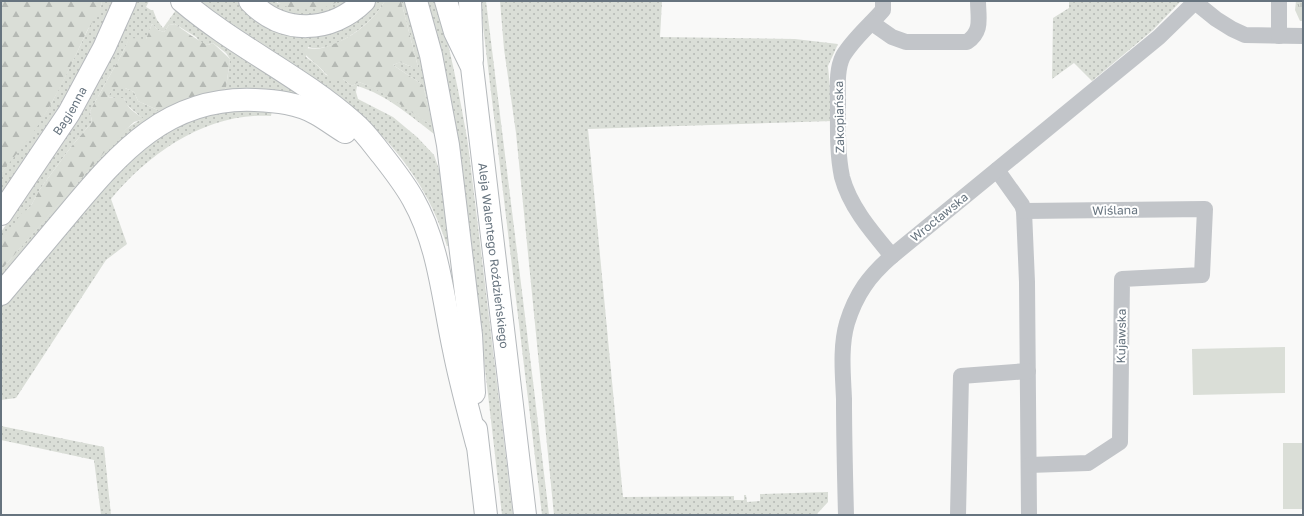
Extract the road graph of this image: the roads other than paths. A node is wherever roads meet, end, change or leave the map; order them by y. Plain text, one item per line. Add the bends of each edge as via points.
1 (125, 1) edge
2 (250, 1) edge
3 (364, 1) edge
4 (416, 1) edge
5 (446, 1) edge
6 (470, 1) edge
7 (883, 1) edge
8 (978, 1) edge
9 (1196, 1) edge
10 (1279, 1) edge
11 (190, 8) edge
12 (872, 22) junction
13 (1279, 36) junction
14 (1303, 36) edge
15 (472, 67) junction
16 (382, 156) junction
17 (997, 170) junction
18 (1205, 209) joint
19 (1024, 211) junction
20 (1, 214) edge
21 (892, 256) junction
22 (1, 294) edge
23 (1028, 371) junction
24 (477, 444) junction
25 (1029, 466) junction
26 (486, 515) edge
27 (525, 515) edge
28 (846, 515) edge
29 (958, 515) edge
30 (1029, 515) edge

1 - 20 main road, Bagienna via 104,48 72,108
2 - 3 main road via 261,12 286,24 312,27 329,24 350,13
4 - 24 main road via 432,55 449,153 472,335
5 - 15 main road, Aleja Walentego Roździeńskiego via 455,32
6 - 15 main road
7 - 12 street, Zakopiańska via 883,10
8 - 12 street via 979,26 974,37 967,42 906,42 892,37
9 - 13 street via 1216,19 1245,35
9 - 17 street, Wrocławska via 1159,37
10 - 13 street
11 - 16 main road via 339,111 363,131
12 - 21 street, Zakopiańska via 843,57 839,71 838,149 842,177 848,193 868,227
13 - 14 street
15 - 27 main road, Aleja Walentego Roździeńskiego
16 - 22 main road via 316,113 282,102 232,100 182,112 150,130 125,150 87,191
16 - 24 main road via 413,199 432,245
17 - 19 street
17 - 21 street, Wrocławska
18 - 19 street, Wiślana
18 - 25 street, Kujawska via 1202,275 1122,279 1120,442 1088,462
19 - 23 street
21 - 28 street, Wrocławska via 875,270 863,287 845,331 843,378
23 - 25 street
23 - 29 street via 961,376
24 - 26 main road
25 - 30 street

